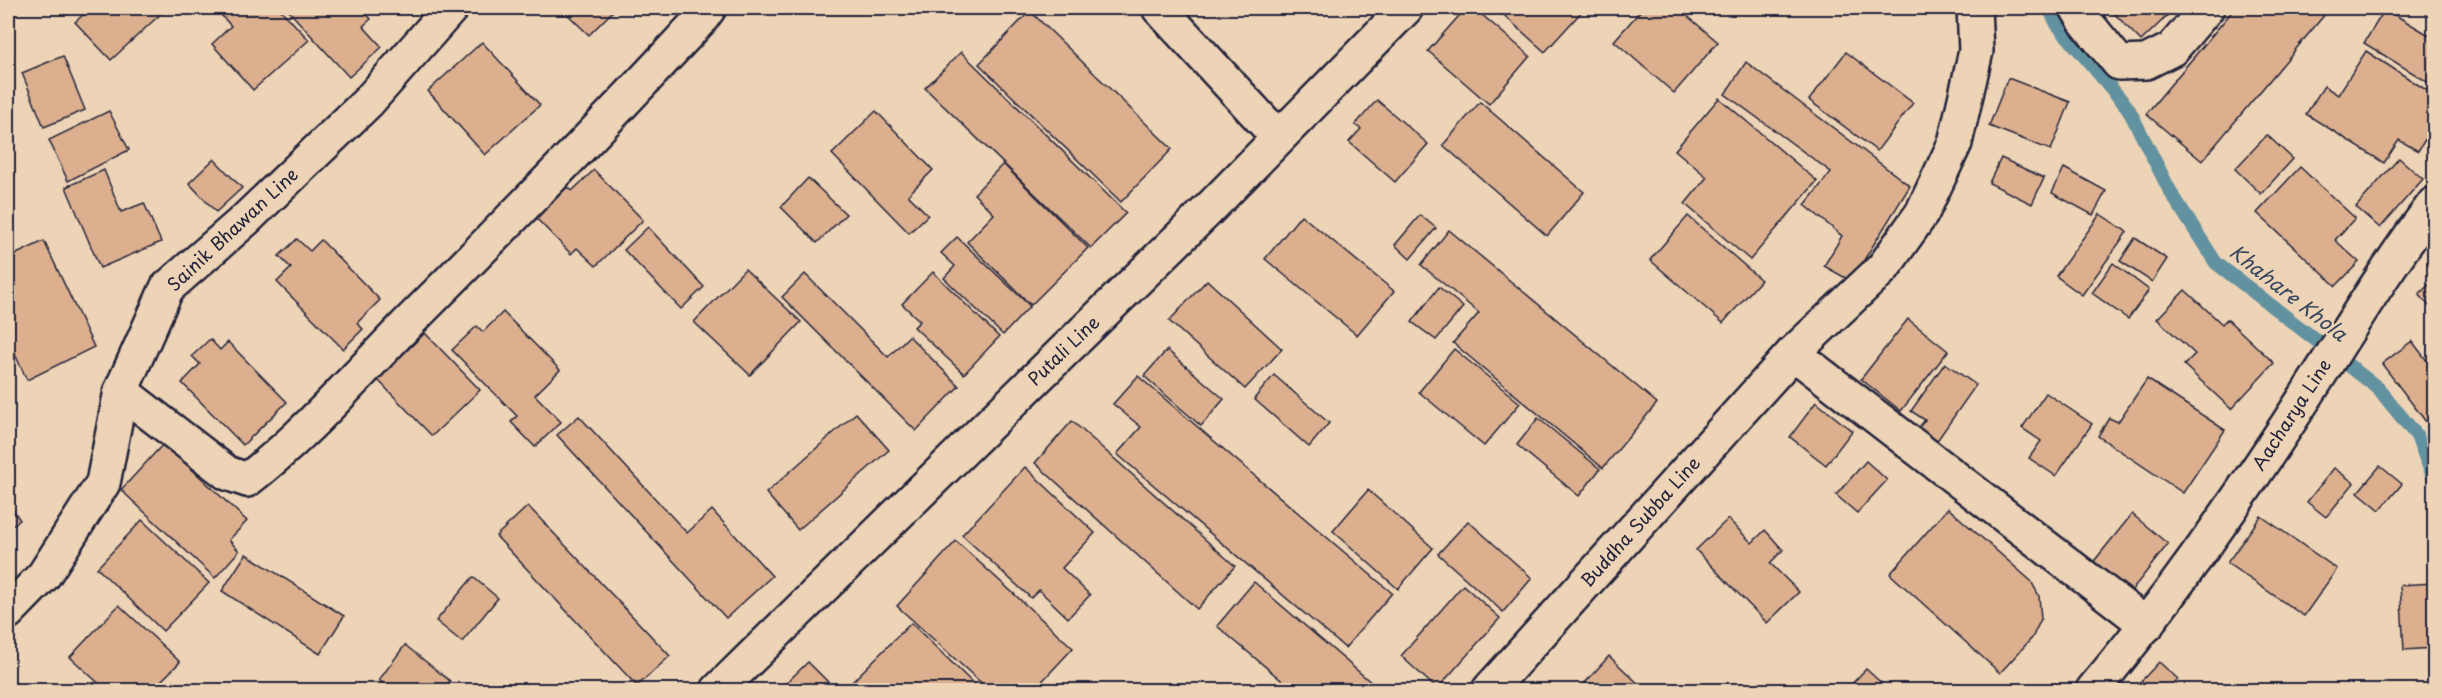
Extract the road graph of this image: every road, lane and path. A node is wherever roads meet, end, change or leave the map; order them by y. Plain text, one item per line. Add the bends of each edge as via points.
1 (451, 8) edge
2 (709, 8) edge
3 (1159, 8) edge
4 (1406, 8) edge
5 (1974, 8) edge
6 (2078, 8) edge
7 (2207, 8) edge
8 (1278, 137) junction
9 (2434, 204) edge
10 (1793, 353) junction
11 (121, 391) junction
12 (8, 612) edge
13 (2148, 625) junction
14 (718, 690) edge
15 (1489, 690) edge
16 (2093, 690) edge

1 - 11 street, Sainik Bhawan Line via 368,102 245,220 167,288
2 - 11 street via 591,139 324,409 247,480 227,473
3 - 8 street
4 - 8 street, Putali Line
5 - 10 street, Buddha Subba Line via 1976,51 1955,143 1922,213 1883,268
6 - 7 street via 2119,63 2146,62 2172,49
8 - 14 street, Putali Line
9 - 13 street, Aacharya Line via 2348,328 2240,496
10 - 13 street
10 - 15 street, Buddha Subba Line
11 - 12 street, Sainik Bhawan Line via 103,483 44,575
13 - 16 street, Aacharya Line

